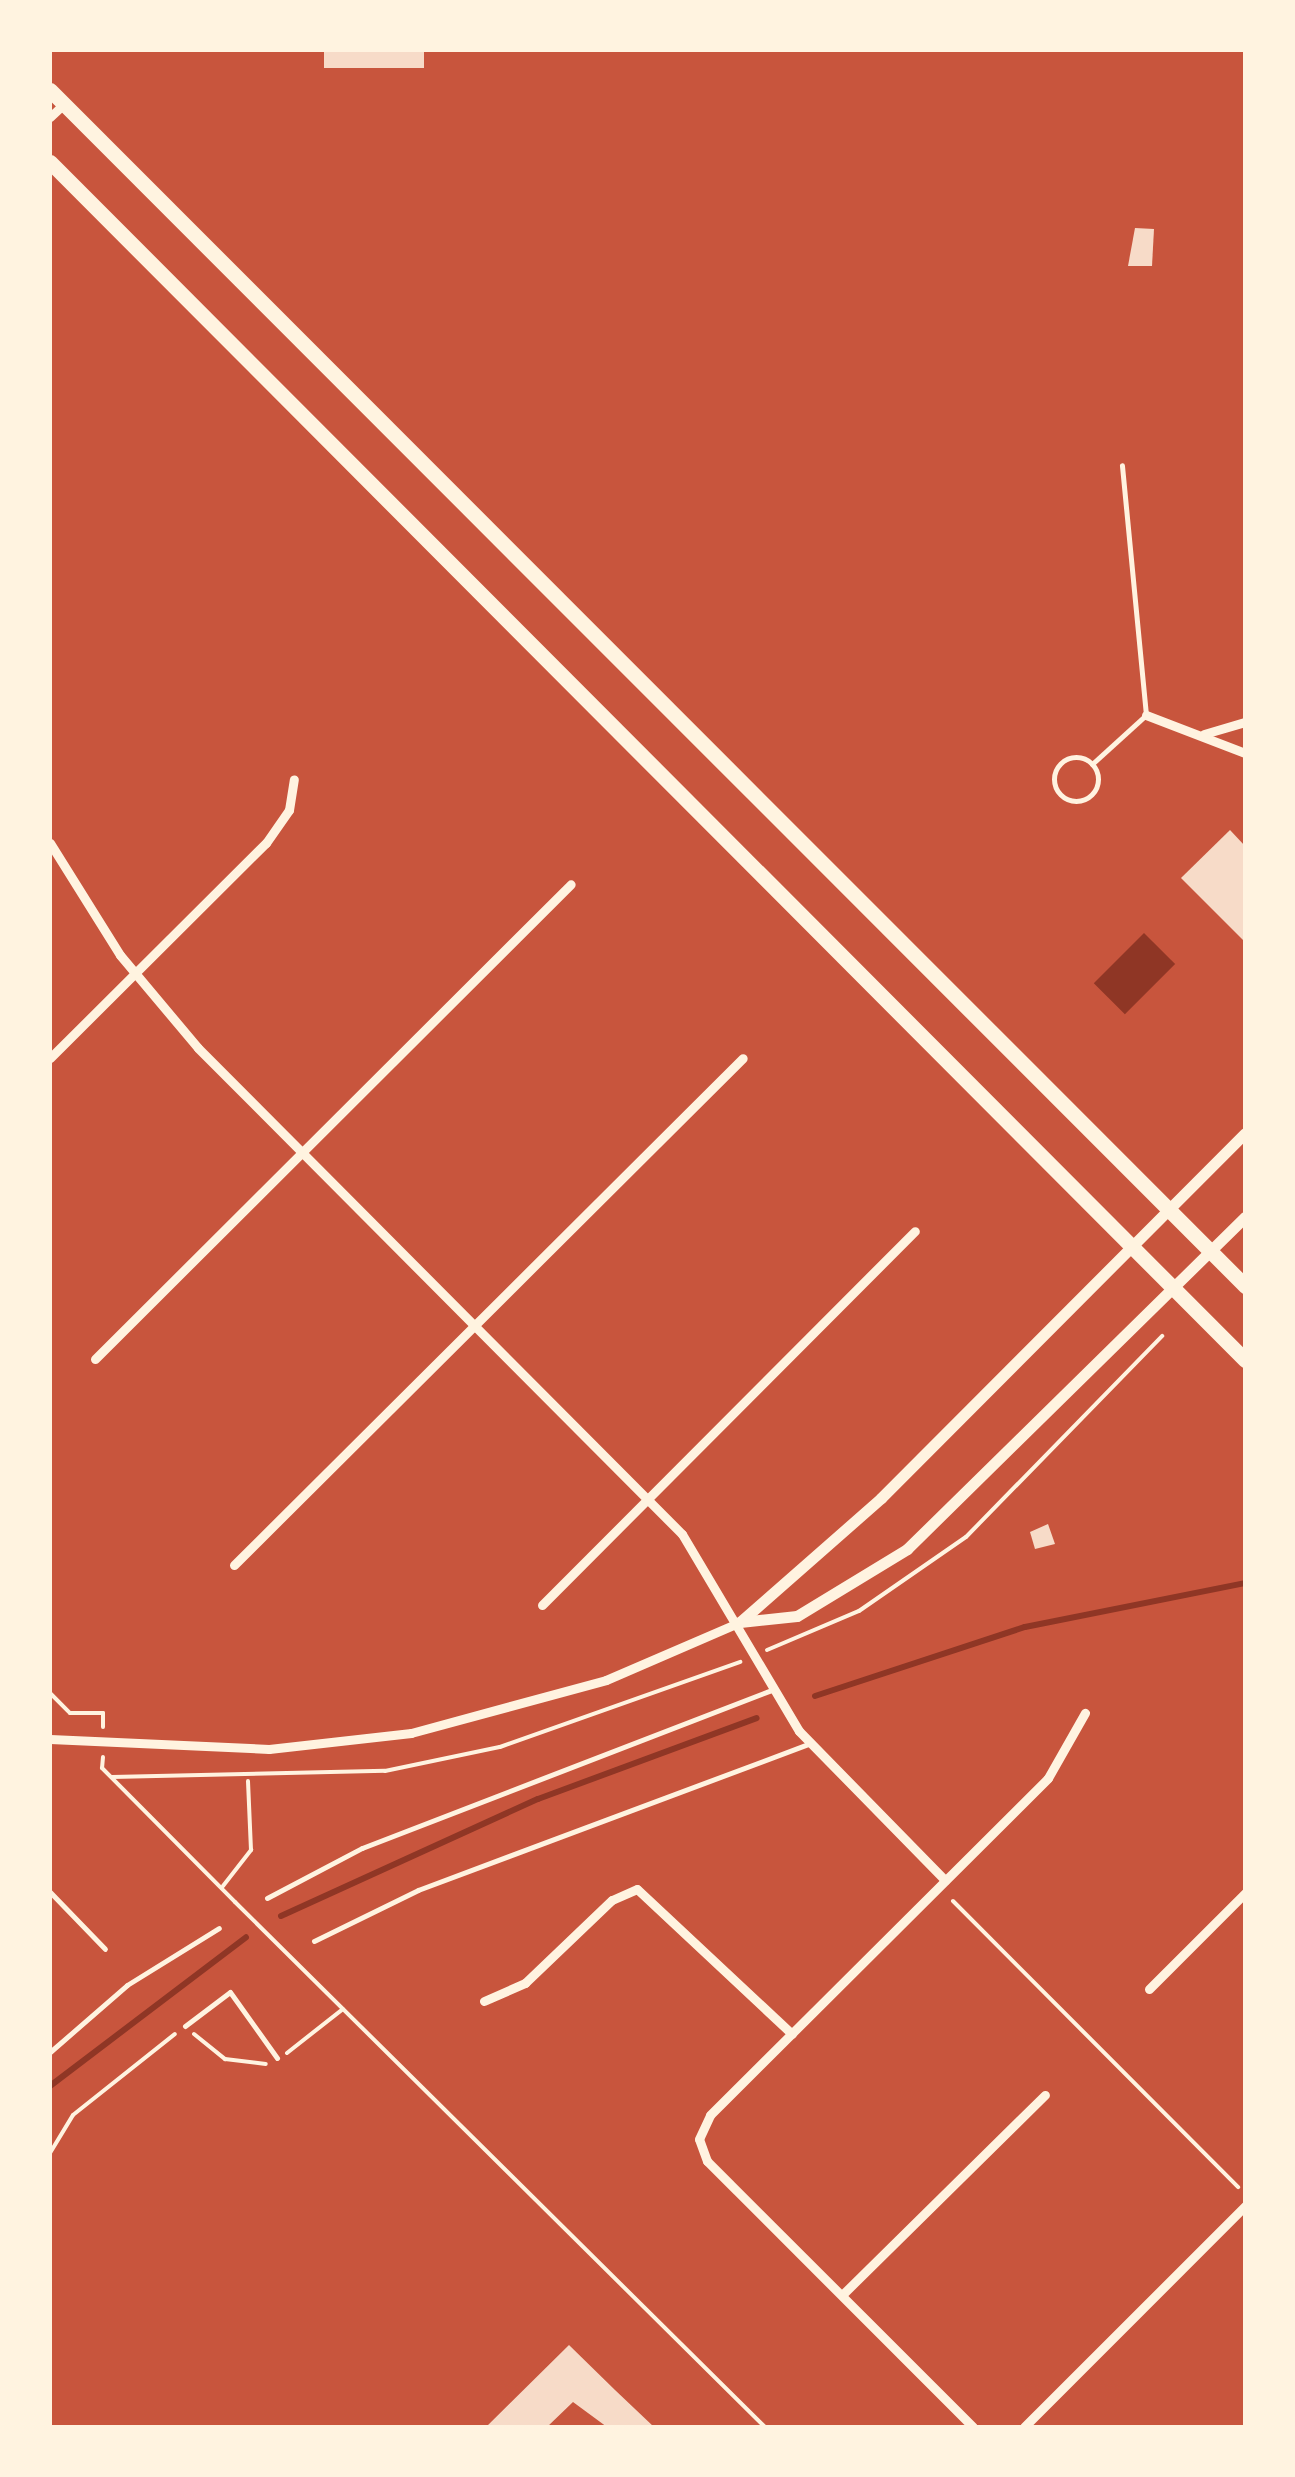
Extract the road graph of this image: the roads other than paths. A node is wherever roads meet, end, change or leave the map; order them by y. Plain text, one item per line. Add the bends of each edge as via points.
1 (50, 90) edge
2 (64, 104) junction
3 (50, 117) edge
4 (50, 162) edge
5 (1122, 466) dead end
6 (1146, 714) junction
7 (1245, 722) edge
8 (1204, 734) junction
9 (1245, 753) edge
10 (1092, 764) junction
11 (294, 780) dead end
12 (50, 843) edge
13 (571, 884) dead end
14 (134, 974) junction
15 (50, 1058) edge
16 (743, 1058) dead end
17 (1245, 1132) edge
18 (302, 1153) junction
19 (1170, 1213) junction
20 (1245, 1217) edge
21 (914, 1231) dead end
22 (1135, 1250) junction
23 (1209, 1251) junction
24 (1245, 1286) edge
25 (1172, 1287) junction
26 (476, 1326) junction
27 (96, 1359) dead end
28 (1245, 1360) edge
29 (649, 1498) junction
30 (234, 1565) dead end
31 (542, 1606) dead end
32 (740, 1622) junction
33 (773, 1693) junction
34 (1085, 1713) dead end
35 (50, 1740) edge
36 (809, 1744) junction
37 (946, 1880) junction
38 (50, 1892) edge
39 (1245, 1894) edge
40 (268, 1898) dead end
41 (219, 1928) dead end
42 (314, 1941) dead end
43 (105, 1949) dead end
44 (1149, 1989) dead end
45 (484, 2001) dead end
46 (185, 2026) road end
47 (792, 2034) junction
48 (50, 2052) edge
49 (277, 2058) dead end
50 (1044, 2095) dead end
51 (1245, 2206) edge
52 (842, 2295) junction
53 (973, 2427) edge
54 (1024, 2427) edge

1 - 2 main road
2 - 3 street
2 - 19 main road
4 - 22 main road
5 - 6 lane
6 - 8 street
6 - 10 lane
7 - 8 street
8 - 9 street
10 - 10 lane via 1060,764 1054,784 1062,796 1090,797 1098,778
11 - 14 street via 279,828
12 - 14 street
13 - 18 street
14 - 15 street
14 - 18 street
16 - 26 street
17 - 19 street
18 - 26 street
18 - 27 street
19 - 22 street
19 - 23 main road
20 - 23 street
21 - 29 street
22 - 25 main road
22 - 32 street
23 - 24 main road
23 - 25 street
25 - 28 main road
25 - 32 street via 894,1560 798,1616
26 - 29 street
26 - 30 street
29 - 31 street
29 - 32 street
32 - 33 street
32 - 35 street via 606,1680 411,1733 270,1748
33 - 36 street
33 - 40 lane via 362,1848
34 - 37 street via 1048,1778
36 - 37 street
36 - 42 lane via 418,1890
37 - 47 street
38 - 43 lane
39 - 44 street
41 - 48 lane via 127,1985
45 - 47 street via 525,1983 612,1900 638,1889
46 - 49 lane via 230,1992
47 - 52 street via 710,2115 699,2138 707,2161
50 - 52 street
51 - 54 street
52 - 53 street

